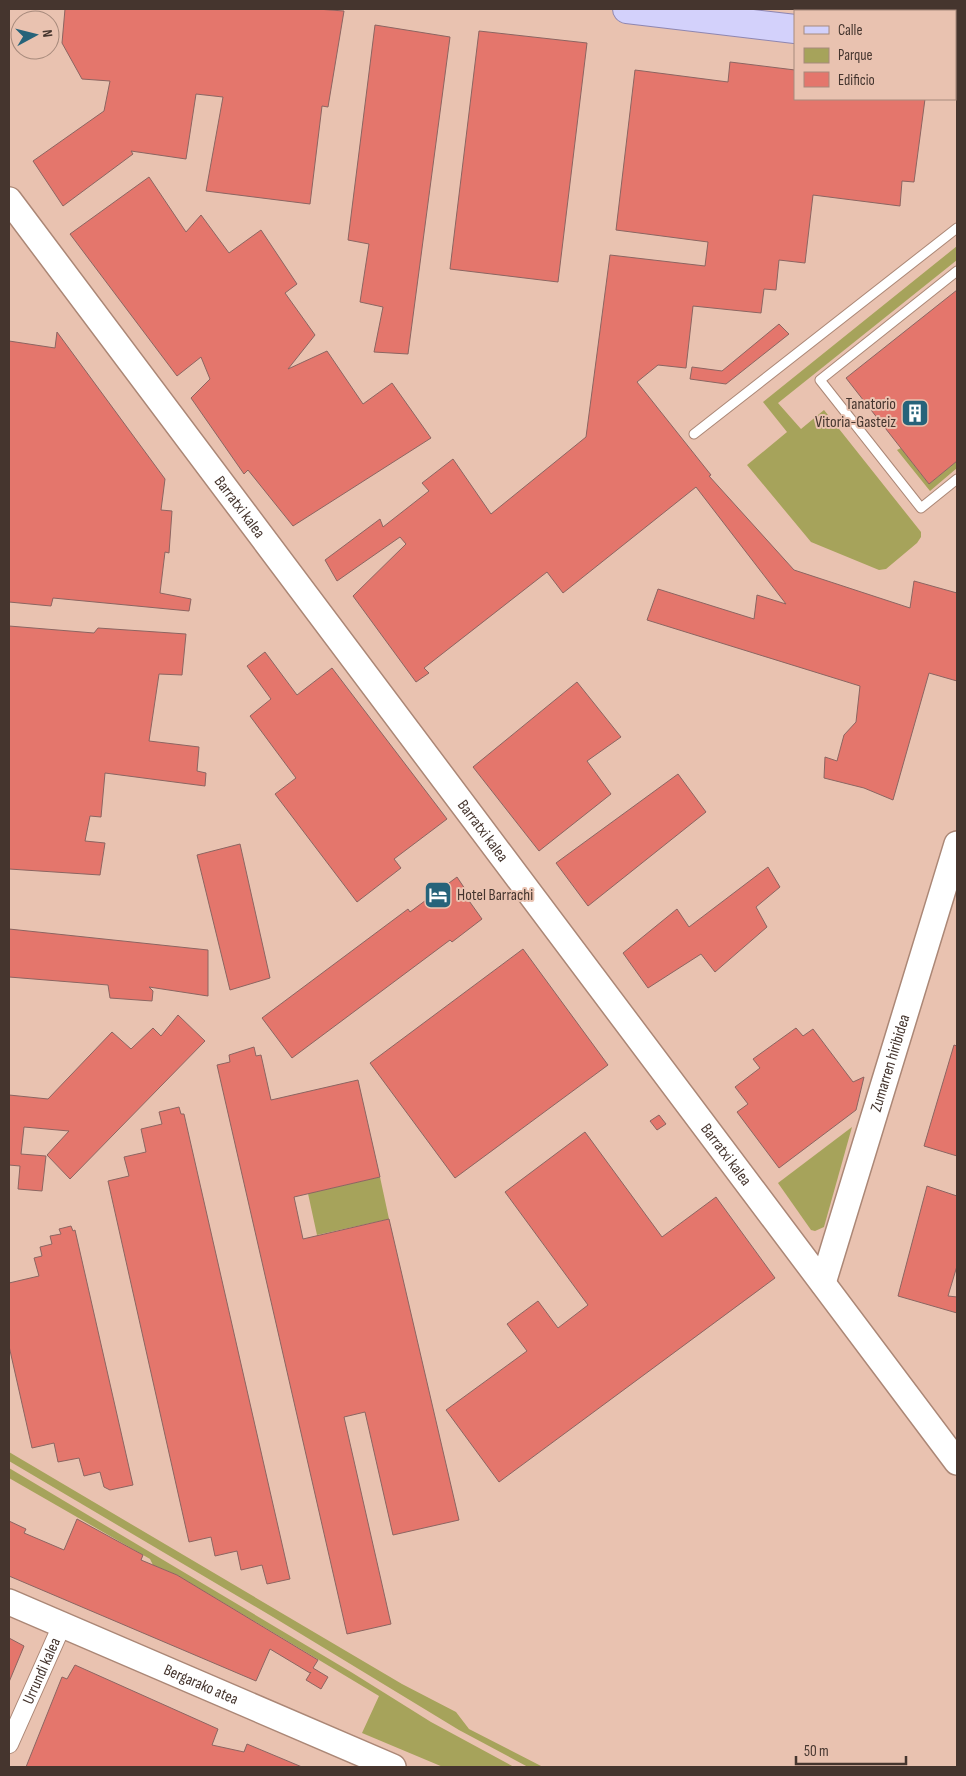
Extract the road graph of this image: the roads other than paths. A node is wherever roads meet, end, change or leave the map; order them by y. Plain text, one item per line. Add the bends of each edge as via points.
1 (627, 9) edge
2 (758, 9) edge
3 (794, 14) edge
4 (956, 17) edge
5 (794, 29) edge
6 (956, 63) edge
7 (957, 86) edge
8 (10, 204) edge
9 (957, 228) edge
10 (957, 271) edge
11 (694, 434) dead end
12 (957, 479) edge
13 (957, 844) edge
14 (823, 1282) junction
15 (957, 1462) edge
16 (9, 1602) edge
17 (62, 1625) junction
18 (9, 1744) edge
19 (393, 1767) edge

1 - 5 main road
2 - 3 main road
4 - 6 main road
6 - 7 street
8 - 14 street, Barratxi kalea
9 - 11 lane
10 - 12 lane via 820,380 921,508
13 - 14 street, Zumarren hiribidea
14 - 15 street, Barratxi kalea
16 - 17 street, Bergarako atea
17 - 18 street, Urrundi kalea
17 - 19 street, Bergarako atea

